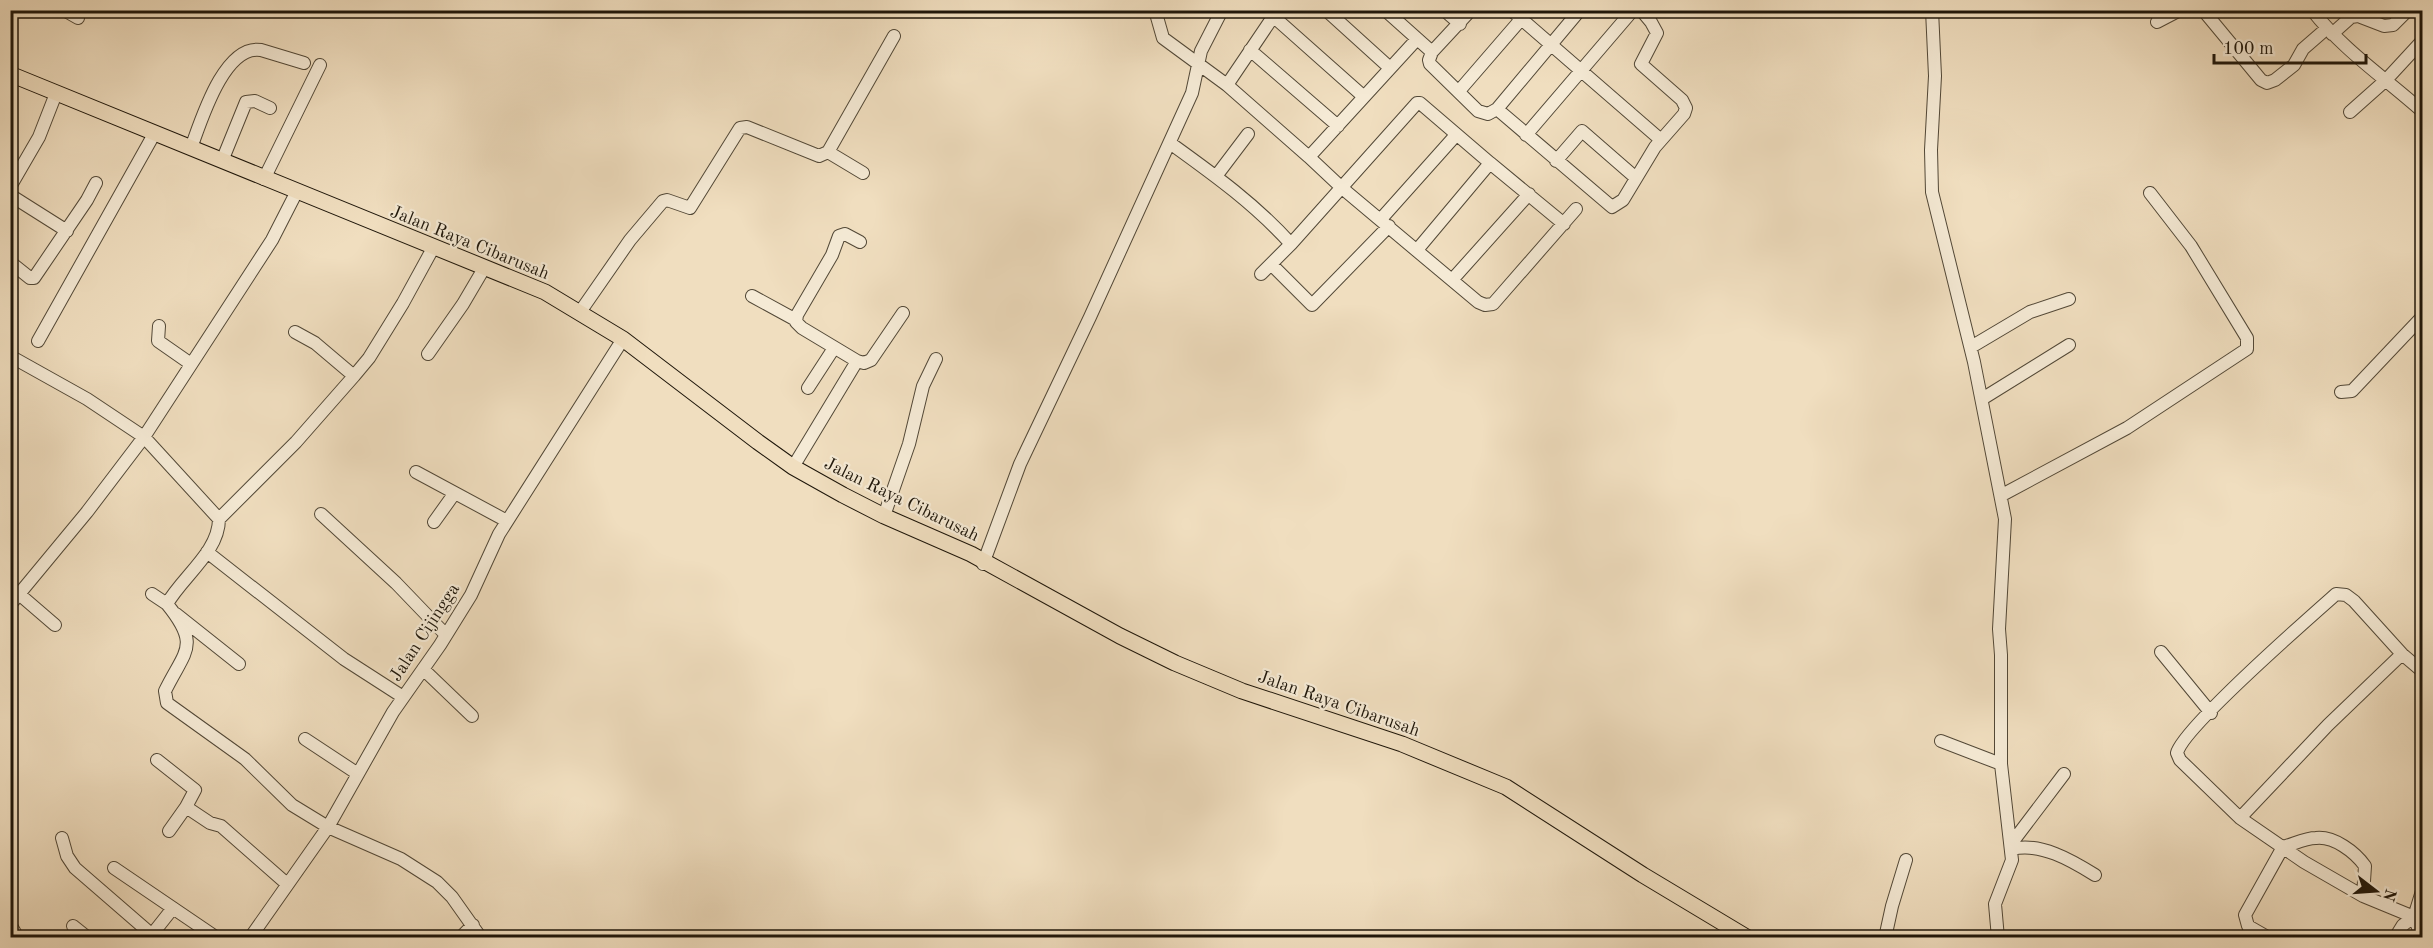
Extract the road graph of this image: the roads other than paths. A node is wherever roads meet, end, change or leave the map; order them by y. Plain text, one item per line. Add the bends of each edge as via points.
1 (64, 10) edge
2 (1155, 10) edge
3 (1222, 10) edge
4 (1326, 10) edge
5 (1385, 10) edge
6 (1444, 10) edge
7 (1471, 10) edge
8 (1511, 10) edge
9 (1580, 10) edge
10 (1633, 10) edge
11 (1641, 10) edge
12 (1932, 10) edge
13 (2203, 10) edge
14 (2312, 10) edge
15 (2408, 10) edge
16 (2179, 11) edge
17 (1276, 14) edge
18 (1525, 15) edge
19 (78, 18) dead end
20 (2157, 22) dead end
21 (1460, 24) junction
22 (2329, 32) junction
23 (894, 36) dead end
24 (1417, 39) junction
25 (2422, 41) edge
26 (1551, 45) junction
27 (1250, 50) junction
28 (1432, 52) junction
29 (1190, 57) junction
30 (304, 63) dead end
31 (320, 64) dead end
32 (1390, 68) junction
33 (1580, 70) junction
34 (10, 76) edge
35 (2386, 80) junction
36 (1227, 85) junction
37 (1459, 91) junction
38 (55, 96) junction
39 (1363, 96) junction
40 (270, 108) dead end
41 (1497, 109) junction
42 (2422, 111) edge
43 (2350, 112) dead end
44 (1338, 126) junction
45 (1248, 134) dead end
46 (1456, 135) junction
47 (1526, 135) junction
48 (160, 138) junction
49 (1660, 140) junction
50 (1170, 143) junction
51 (191, 148) junction
52 (828, 152) junction
53 (1309, 157) junction
54 (222, 161) junction
55 (1556, 161) junction
56 (1490, 163) junction
57 (863, 173) dead end
58 (1217, 175) junction
59 (1636, 178) junction
60 (264, 179) junction
61 (96, 183) dead end
62 (10, 187) edge
63 (1342, 188) junction
64 (2150, 193) dead end
65 (1528, 194) junction
66 (10, 195) edge
67 (295, 195) junction
68 (1576, 209) dead end
69 (1385, 223) junction
70 (1564, 224) junction
71 (67, 231) junction
72 (860, 242) dead end
73 (1291, 244) junction
74 (432, 250) junction
75 (1417, 250) junction
76 (10, 262) edge
77 (1271, 264) junction
78 (483, 270) junction
79 (1261, 274) dead end
80 (1452, 280) junction
81 (752, 296) dead end
82 (2069, 299) dead end
83 (580, 312) junction
84 (903, 313) dead end
85 (2422, 317) edge
86 (796, 320) junction
87 (159, 326) dead end
88 (295, 332) dead end
89 (38, 340) dead end
90 (622, 340) junction
91 (2069, 345) dead end
92 (1971, 347) junction
93 (834, 348) junction
94 (428, 354) dead end
95 (10, 356) edge
96 (936, 359) dead end
97 (857, 361) junction
98 (191, 364) junction
99 (354, 376) junction
100 (808, 388) dead end
101 (2341, 392) dead end
102 (1982, 399) junction
103 (144, 437) junction
104 (794, 467) junction
105 (416, 472) dead end
106 (454, 494) junction
107 (2002, 495) junction
108 (321, 514) dead end
109 (884, 516) junction
110 (219, 519) junction
111 (507, 521) junction
112 (434, 522) dead end
113 (948, 545) junction
114 (207, 552) junction
115 (977, 559) junction
116 (152, 594) dead end
117 (13, 600) edge
118 (170, 607) junction
119 (55, 625) dead end
120 (446, 635) junction
121 (2161, 652) dead end
122 (2402, 654) junction
123 (239, 664) dead end
124 (423, 669) junction
125 (2422, 671) edge
126 (403, 698) junction
127 (2211, 713) junction
128 (472, 716) dead end
129 (305, 739) dead end
130 (1941, 741) dead end
131 (157, 760) dead end
132 (2001, 764) junction
133 (358, 774) junction
134 (2064, 774) dead end
135 (186, 807) junction
136 (2240, 818) junction
137 (328, 827) junction
138 (169, 831) dead end
139 (62, 838) dead end
140 (2011, 847) junction
141 (2283, 847) junction
142 (1906, 860) dead end
143 (114, 868) dead end
144 (2095, 875) dead end
145 (288, 885) junction
146 (2422, 891) edge
147 (2363, 896) junction
148 (173, 908) junction
149 (2418, 915) edge
150 (473, 925) junction
151 (72, 926) dead end
152 (141, 933) edge
153 (1733, 935) edge
154 (88, 938) edge
155 (217, 938) edge
156 (250, 938) edge
157 (460, 938) edge
158 (481, 938) edge
159 (1748, 938) edge
160 (1886, 938) edge
161 (1998, 938) edge
162 (2269, 938) edge
163 (2395, 938) edge
164 (2422, 938) edge

1 - 19 street
2 - 29 street via 1163,38
3 - 29 street via 1206,40
4 - 32 street
5 - 24 street
6 - 21 street
7 - 21 street
8 - 18 street
9 - 26 street
10 - 33 street
11 - 49 street via 1657,33 1641,64 1686,106 1684,114
12 - 92 street via 1932,192
13 - 22 street via 2267,84 2294,65 2303,49
14 - 22 street
15 - 22 street via 2393,25 2350,16
16 - 20 street
17 - 27 street
17 - 39 street
18 - 26 street
18 - 37 street
21 - 28 street
22 - 35 street
23 - 52 street
24 - 28 street
24 - 32 street
25 - 35 street
26 - 33 street
26 - 41 street
27 - 36 street
27 - 44 street
28 - 37 street via 1430,64
29 - 36 street
29 - 50 street via 1195,86
30 - 51 street via 261,50 244,53 224,72
31 - 60 street
32 - 39 street
33 - 47 street
33 - 49 street
34 - 38 main road, Jalan Raya Cibarusah
34 - 48 main road, Jalan Raya Cibarusah
35 - 42 street
35 - 43 street
36 - 53 street
37 - 41 street via 1484,114
38 - 48 main road, Jalan Raya Cibarusah
38 - 62 street via 39,136
39 - 44 street
40 - 54 street via 255,101 246,102
41 - 47 street
44 - 53 street
45 - 58 street
46 - 56 street
46 - 63 street via 1417,103
46 - 69 street
47 - 55 street
48 - 51 main road, Jalan Raya Cibarusah
48 - 67 main road, Jalan Raya Cibarusah
48 - 89 street
49 - 59 street
50 - 58 street
50 - 115 street
51 - 54 main road, Jalan Raya Cibarusah
52 - 57 street
52 - 83 street via 819,156 747,127 740,128 690,208 663,201 630,240
53 - 63 street
54 - 60 main road, Jalan Raya Cibarusah
55 - 59 street via 1612,207 1623,200
55 - 59 street via 1582,131
56 - 65 street
56 - 75 street
58 - 73 street via 1257,208
60 - 83 main road, Jalan Raya Cibarusah via 528,284
61 - 71 street
63 - 69 street
63 - 73 street
64 - 107 street via 2191,246 2247,338 2248,346 2243,354 2128,428
65 - 70 street
65 - 80 street
66 - 71 street
67 - 74 main road, Jalan Raya Cibarusah
67 - 98 street via 272,240
68 - 70 street
69 - 75 street
69 - 77 street via 1312,305
70 - 80 street via 1493,304 1478,302
71 - 76 street via 34,278
72 - 86 street via 845,234 839,236
73 - 77 street
74 - 78 main road, Jalan Raya Cibarusah
74 - 99 street via 369,358
75 - 80 street
77 - 79 street
78 - 90 main road, Jalan Raya Cibarusah via 544,296
78 - 94 street
81 - 86 street
82 - 92 street via 2030,312
83 - 90 main road, Jalan Raya Cibarusah
84 - 97 street via 871,360
85 - 101 street via 2352,391
86 - 93 street
87 - 98 street via 158,341
88 - 99 street via 315,343
90 - 104 main road, Jalan Raya Cibarusah
90 - 111 street, Jalan Cijingga
90 - 113 main road, Jalan Raya Cibarusah via 792,470 883,519
91 - 102 street
92 - 102 street
93 - 97 street
93 - 100 street
95 - 103 street via 87,399
96 - 109 street via 923,386 909,444
97 - 104 street
98 - 103 street
99 - 110 street via 296,442
102 - 107 street
103 - 110 street
103 - 117 street
104 - 109 main road, Jalan Raya Cibarusah
105 - 106 street
106 - 111 street
106 - 112 street
107 - 132 street via 2005,527 1999,629
108 - 120 street
109 - 113 main road, Jalan Raya Cibarusah
110 - 114 street
111 - 120 street, Jalan Cijingga via 471,595
113 - 115 main road, Jalan Raya Cibarusah
114 - 118 street
114 - 126 street via 344,659
115 - 153 main road, Jalan Raya Cibarusah via 1118,640 1189,673 1299,715 1401,747 1504,790
115 - 159 main road, Jalan Raya Cibarusah via 1191,670 1402,744 1506,787
116 - 118 street
117 - 119 street
118 - 123 street
118 - 137 street via 188,645 165,691 167,703 245,759 292,805
120 - 124 street, Jalan Cijingga
121 - 127 street
122 - 125 street
122 - 127 street via 2354,601 2336,594
122 - 136 street
124 - 126 street, Jalan Cijingga
124 - 128 street
126 - 133 street, Jalan Cijingga
127 - 136 street via 2182,742 2177,753
129 - 133 street
130 - 132 street
131 - 135 street via 195,790
132 - 140 street
133 - 137 street, Jalan Cijingga
134 - 140 street
135 - 138 street
135 - 145 street via 211,824 221,826
136 - 141 street
137 - 145 street, Jalan Cijingga
137 - 150 street via 419,869 445,889
139 - 152 street via 75,868
140 - 144 street via 2033,847
140 - 161 street via 2010,867 1995,904
141 - 147 street
141 - 147 street via 2319,837 2340,844 2365,866
141 - 162 street via 2245,915 2248,926
142 - 160 street
143 - 148 street
145 - 156 street, Jalan Cijingga
146 - 149 street
147 - 149 street
148 - 152 street via 153,933
148 - 155 street
149 - 163 street
149 - 164 street
150 - 157 street
150 - 158 street
151 - 154 street

